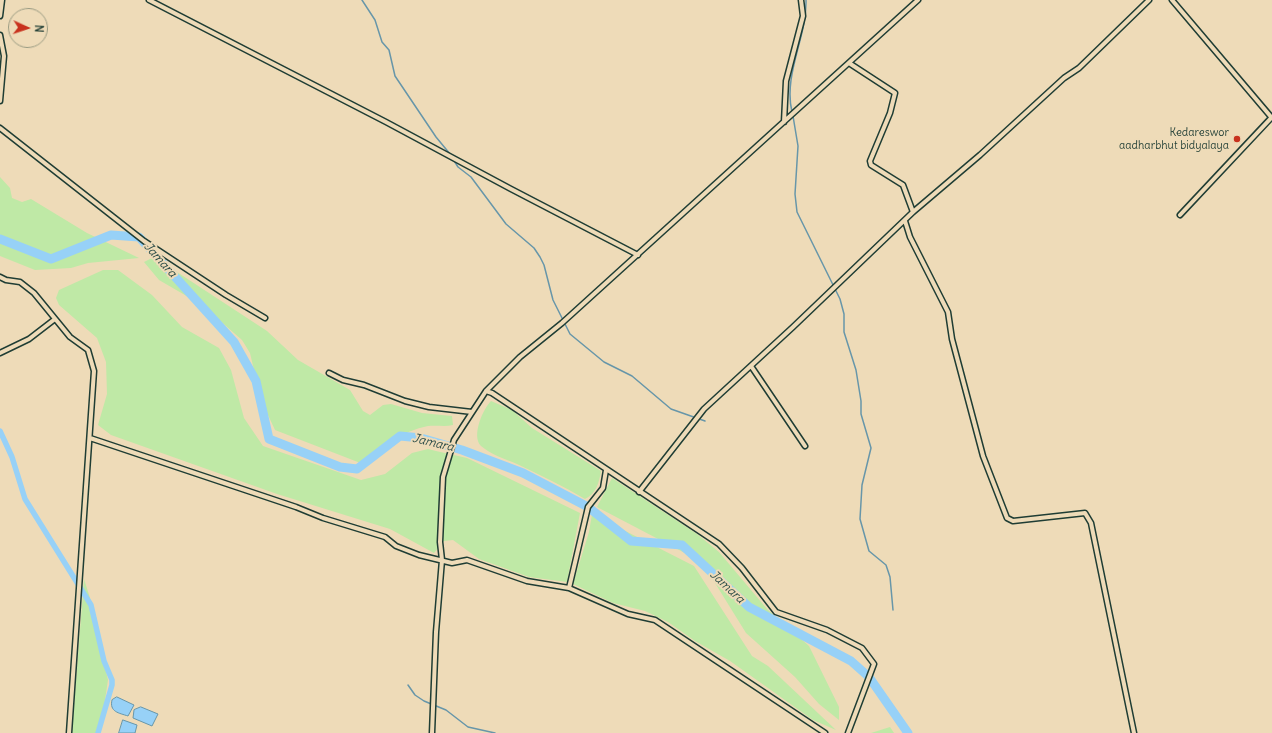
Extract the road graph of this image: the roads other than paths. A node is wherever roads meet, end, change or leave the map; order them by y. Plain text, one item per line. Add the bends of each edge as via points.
1 (2, 0) edge
2 (149, 0) edge
3 (800, 0) edge
4 (918, 0) edge
5 (1149, 0) edge
6 (1172, 0) edge
7 (0, 16) edge
8 (0, 35) edge
9 (849, 63) junction
10 (0, 101) edge
11 (1272, 118) edge
12 (784, 122) junction
13 (0, 128) edge
14 (913, 212) junction
15 (1180, 215) dead end
16 (905, 221) junction
17 (638, 255) junction
18 (0, 277) edge
19 (265, 318) dead end
20 (55, 319) junction
21 (0, 353) edge
22 (751, 366) junction
23 (329, 372) dead end
24 (486, 391) junction
25 (472, 412) junction
26 (90, 438) junction
27 (805, 446) dead end
28 (606, 470) junction
29 (639, 492) junction
30 (442, 560) junction
31 (569, 588) junction
32 (70, 733) edge
33 (432, 733) edge
34 (825, 733) edge
35 (848, 733) edge
36 (1134, 733) edge

1 - 7 street
2 - 17 street
3 - 12 street via 803,16 786,81
4 - 9 street
5 - 14 street via 1079,68 1064,78
6 - 11 street
8 - 10 street via 4,56
9 - 12 street
9 - 14 street via 895,92 890,113 870,161 871,165 903,185
11 - 15 street
12 - 17 street
13 - 19 street via 144,241 226,296
14 - 16 street
16 - 22 street
16 - 36 street via 910,237 948,312 952,339 983,456 1007,518 1013,521 1085,513 1091,523
17 - 24 street via 520,357
18 - 20 street via 26,286 48,308
20 - 21 street via 29,339
20 - 26 street via 70,337 88,350 94,371
22 - 27 street
22 - 29 street via 704,408
23 - 25 street via 343,380 364,385 405,401 429,407
24 - 25 street
24 - 28 street
25 - 30 street via 454,440 443,477 440,542
26 - 30 street via 385,537 396,546
26 - 32 street
28 - 29 street
28 - 31 street via 603,488 588,507
29 - 35 street via 719,544 742,568 776,612 827,630 862,648 874,664
30 - 31 street via 452,563 467,560 527,581
30 - 33 street
31 - 34 street via 628,614 655,620

